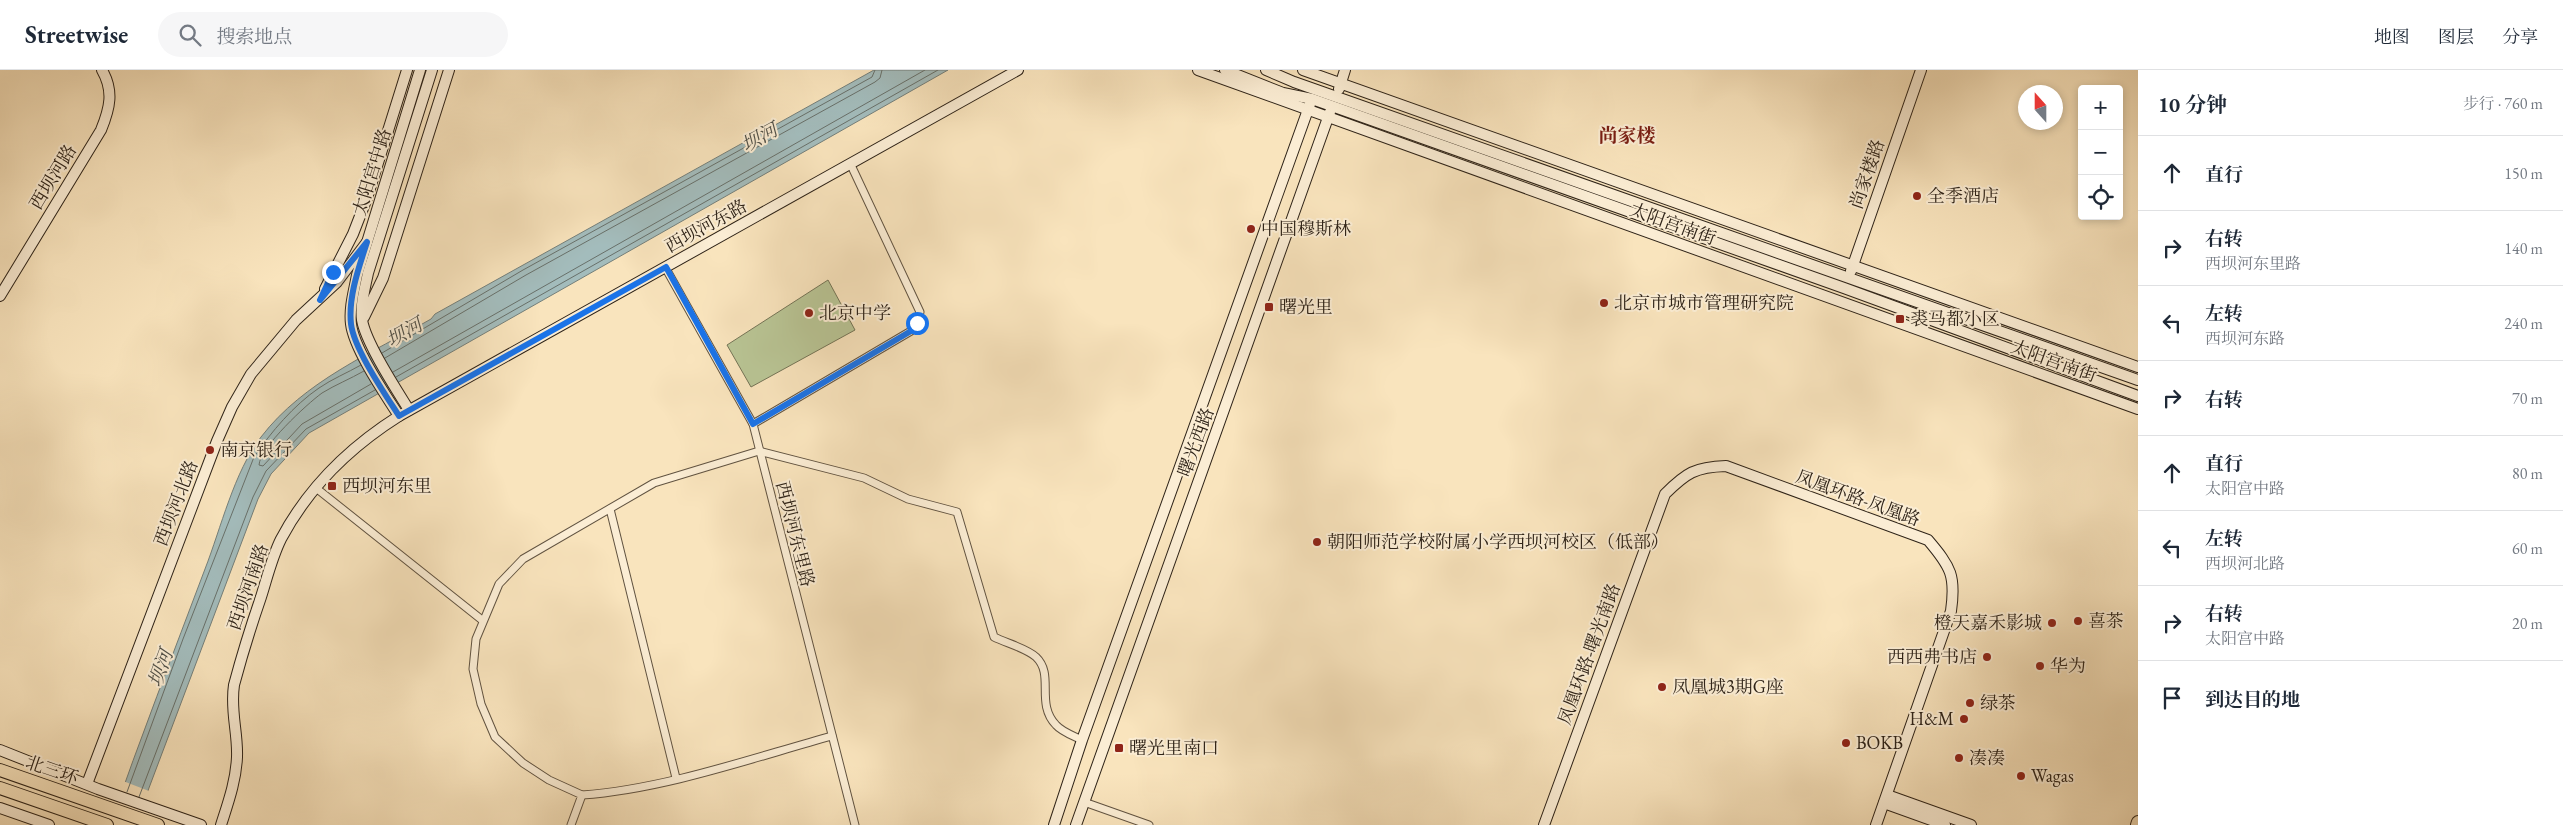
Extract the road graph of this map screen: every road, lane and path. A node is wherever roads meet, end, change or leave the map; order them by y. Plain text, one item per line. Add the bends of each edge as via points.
1 (102, 70) edge
2 (407, 70) edge
3 (420, 70) edge
4 (432, 70) edge
5 (1018, 70) edge
6 (1198, 70) edge
7 (1225, 70) edge
8 (1266, 70) edge
9 (1303, 70) edge
10 (1345, 70) edge
11 (1921, 70) edge
12 (449, 71) edge
13 (1320, 74) edge
14 (1340, 85) junction
15 (1315, 89) junction
16 (1337, 96) junction
17 (1310, 105) junction
18 (1330, 112) junction
19 (850, 163) junction
20 (367, 242) junction
21 (1852, 266) junction
22 (666, 267) junction
23 (1849, 277) junction
24 (1844, 288) junction
25 (0, 296) edge
26 (320, 300) junction
27 (362, 320) junction
28 (2138, 367) edge
29 (2138, 380) edge
30 (2138, 396) edge
31 (406, 406) junction
32 (2138, 409) edge
33 (399, 416) junction
34 (753, 424) junction
35 (759, 451) junction
36 (316, 488) junction
37 (1665, 494) joint
38 (610, 509) junction
39 (482, 620) junction
40 (832, 736) junction
41 (1082, 740) junction
42 (0, 750) edge
43 (0, 770) edge
44 (676, 778) junction
45 (87, 784) junction
46 (0, 788) edge
47 (582, 795) junction
48 (1885, 799) junction
49 (1084, 802) junction
50 (0, 808) edge
51 (48, 825) edge
52 (106, 825) edge
53 (158, 825) edge
54 (201, 825) edge
55 (221, 825) edge
56 (570, 825) edge
57 (855, 825) edge
58 (1054, 825) edge
59 (1076, 825) edge
60 (1149, 825) edge
61 (1544, 825) edge
62 (1876, 825) edge
63 (1945, 825) edge
64 (1971, 825) edge

1 - 25 street, 西坝河路 via 111,93 109,110 101,130
2 - 26 street, 太阳宫中路 via 367,198
3 - 20 street, 太阳宫中路
4 - 27 street, 太阳宫中路 via 368,273
5 - 19 street, 西坝河东路
6 - 17 street, 太阳宫南街
7 - 17 street, 太阳宫南街
8 - 15 street, 太阳宫南街
9 - 13 street, 太阳宫南街
10 - 14 street, 曙光西路
11 - 21 street, 尚家楼路
12 - 27 street via 383,278
13 - 14 street, 太阳宫南街
13 - 15 street, 曙光西路
14 - 16 street, 曙光西路
14 - 21 street, 太阳宫南街
15 - 16 street, 太阳宫南街
15 - 17 street, 曙光西路
16 - 18 street, 曙光西路
16 - 23 street, 太阳宫南街
17 - 18 street, 太阳宫南街
17 - 41 street, 曙光西路
18 - 24 street, 太阳宫南街
18 - 32 street, 太阳宫南街
18 - 49 street, 曙光西路
19 - 22 street, 西坝河东路
19 - 34 street via 920,312 917,323 911,331
20 - 26 street, 西坝河北路
20 - 33 street, 太阳宫中路 via 357,275 351,325 357,343
21 - 23 street, 尚家楼路
21 - 28 street, 太阳宫南街
22 - 31 street, 西坝河东路
22 - 34 street, 西坝河东里路
23 - 24 street, 尚家楼路
23 - 29 street, 太阳宫南街
24 - 30 street, 太阳宫南街
26 - 45 street, 西坝河北路 via 296,320 251,374 232,407
27 - 31 street, 太阳宫中路
31 - 33 street, 西坝河南路
33 - 36 street, 西坝河南路 via 358,444
34 - 35 street, 西坝河东里路
35 - 38 street via 654,484
35 - 40 street, 西坝河东里路
35 - 41 street via 864,478 908,499 957,512 994,637 1036,657 1045,671 1044,702 1049,717 1057,726
36 - 39 street
36 - 55 street, 西坝河南路 via 281,540 236,676 231,704 237,734 237,758 234,782
37 - 48 street, 凤凰环路-凤凰路 via 1684,475 1703,466 1726,466 1928,540 1946,560 1954,586 1951,611
37 - 61 street, 凤凰环路-曙光南路
38 - 39 street via 523,559 499,584
38 - 44 street
39 - 47 street via 473,669 481,704 495,737 523,763 549,780
40 - 44 street
40 - 57 street, 西坝河东里路
41 - 58 street, 曙光西路
42 - 45 street
43 - 53 highway, 北三环
44 - 47 street
45 - 54 street
46 - 52 highway, 北三环
47 - 56 street
48 - 62 street, 凤凰环路-凤凰路
48 - 63 street
48 - 64 street
49 - 59 street, 曙光西路
49 - 60 street
50 - 51 street

